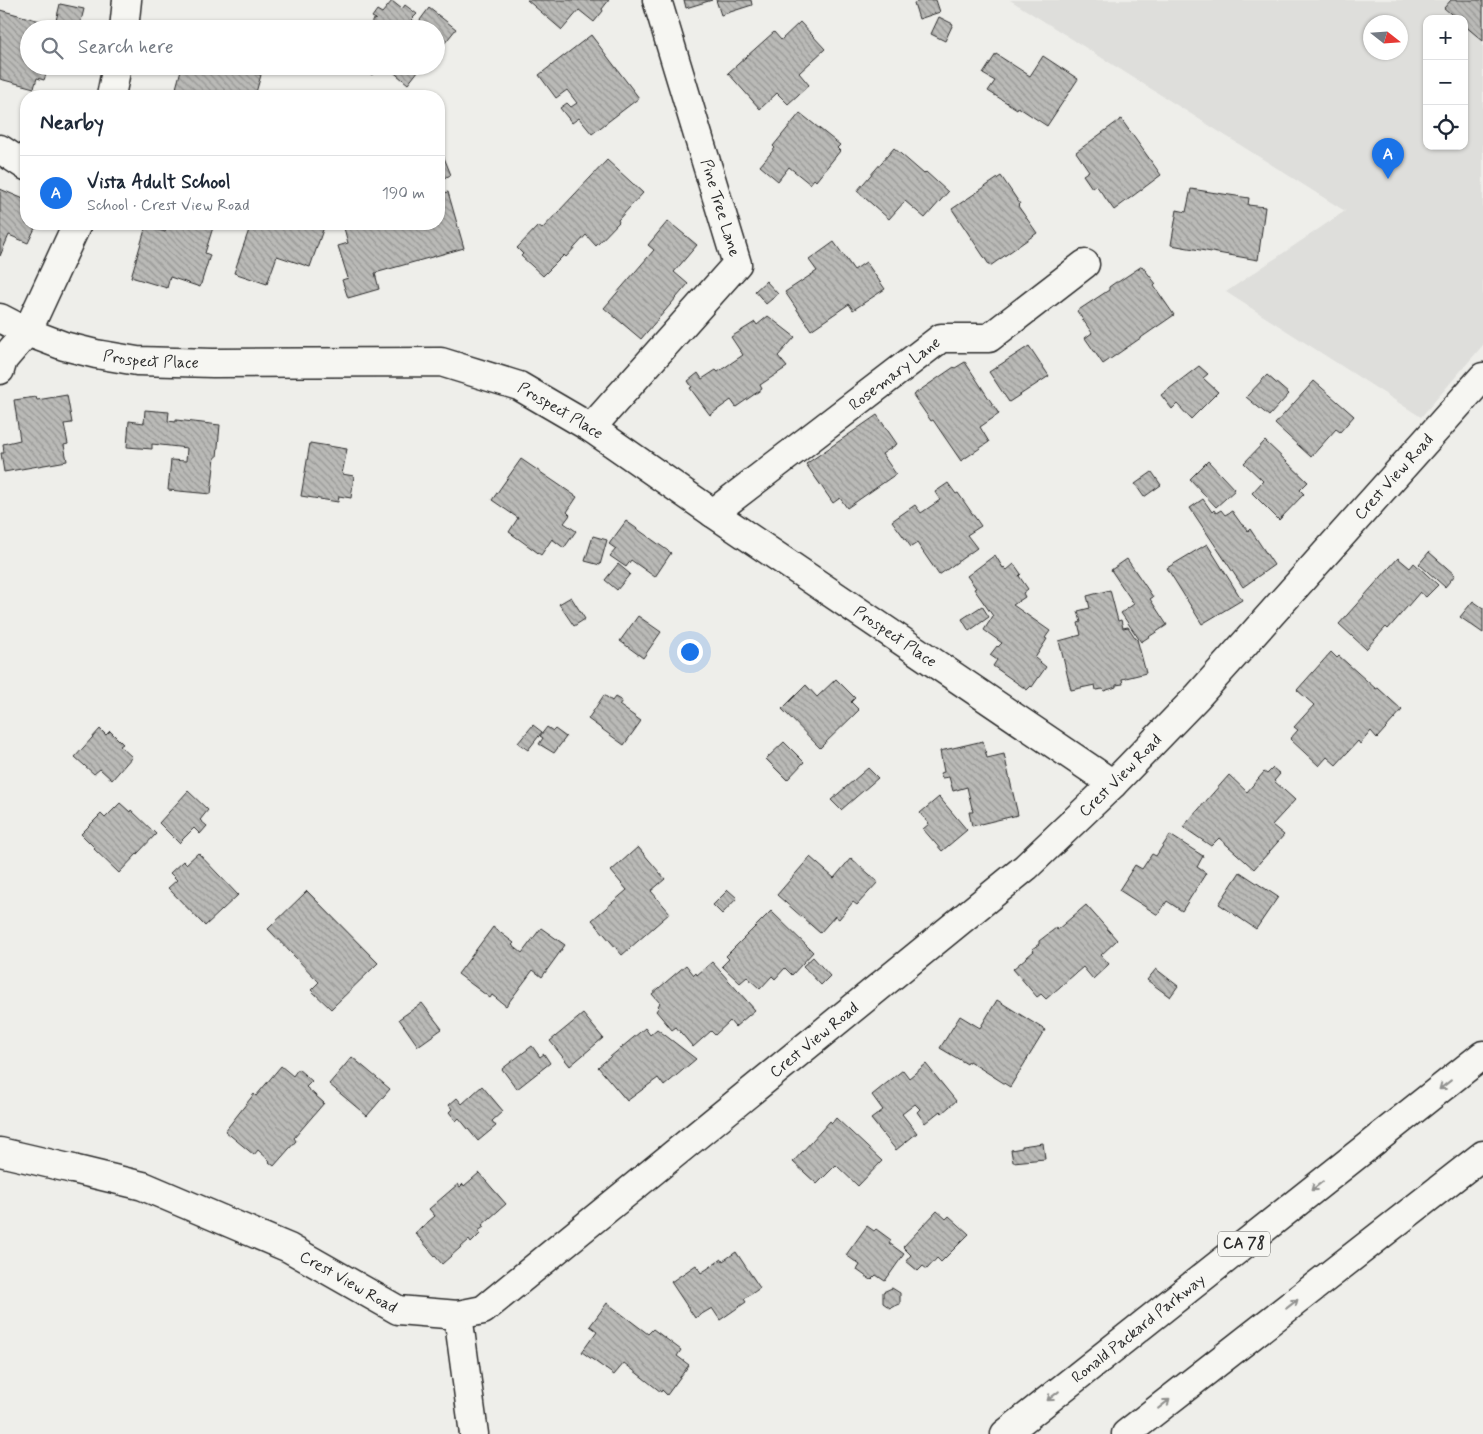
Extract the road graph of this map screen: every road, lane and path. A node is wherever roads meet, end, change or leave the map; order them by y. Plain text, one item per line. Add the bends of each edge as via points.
1 (127, 0) edge
2 (657, 0) edge
3 (125, 20) edge
4 (115, 75) edge
5 (112, 90) edge
6 (0, 149) edge
7 (20, 162) edge
8 (74, 230) edge
9 (1085, 264) dead end
10 (0, 318) edge
11 (27, 332) junction
12 (0, 370) edge
13 (1483, 377) edge
14 (591, 428) junction
15 (713, 513) junction
16 (1113, 784) junction
17 (1483, 1055) edge
18 (0, 1152) edge
19 (1483, 1155) edge
20 (1483, 1165) edge
21 (1432, 1195) junction
22 (458, 1315) junction
23 (474, 1434) edge
24 (1005, 1434) edge
25 (1126, 1434) edge

1 - 3 main road
2 - 14 main road, Pine Tree Lane via 737,264
4 - 5 main road
6 - 7 main road
8 - 11 main road
9 - 15 main road, Rosemary Lane via 989,338 941,338
10 - 11 main road, Prospect Place
11 - 12 main road via 3,360
11 - 14 main road, Prospect Place via 64,346 137,361 214,364 441,362 520,386
13 - 16 main road, Crest View Road via 1197,697
14 - 15 main road, Prospect Place
15 - 16 main road, Prospect Place
16 - 22 main road, Crest View Road via 1026,867 483,1310
17 -> 24 main road, Ronald Packard Parkway / CA 78
18 - 22 main road, Crest View Road via 143,1186 289,1248 398,1310
19 - 21 main road
20 - 21 main road
25 -> 21 main road
22 - 23 main road

